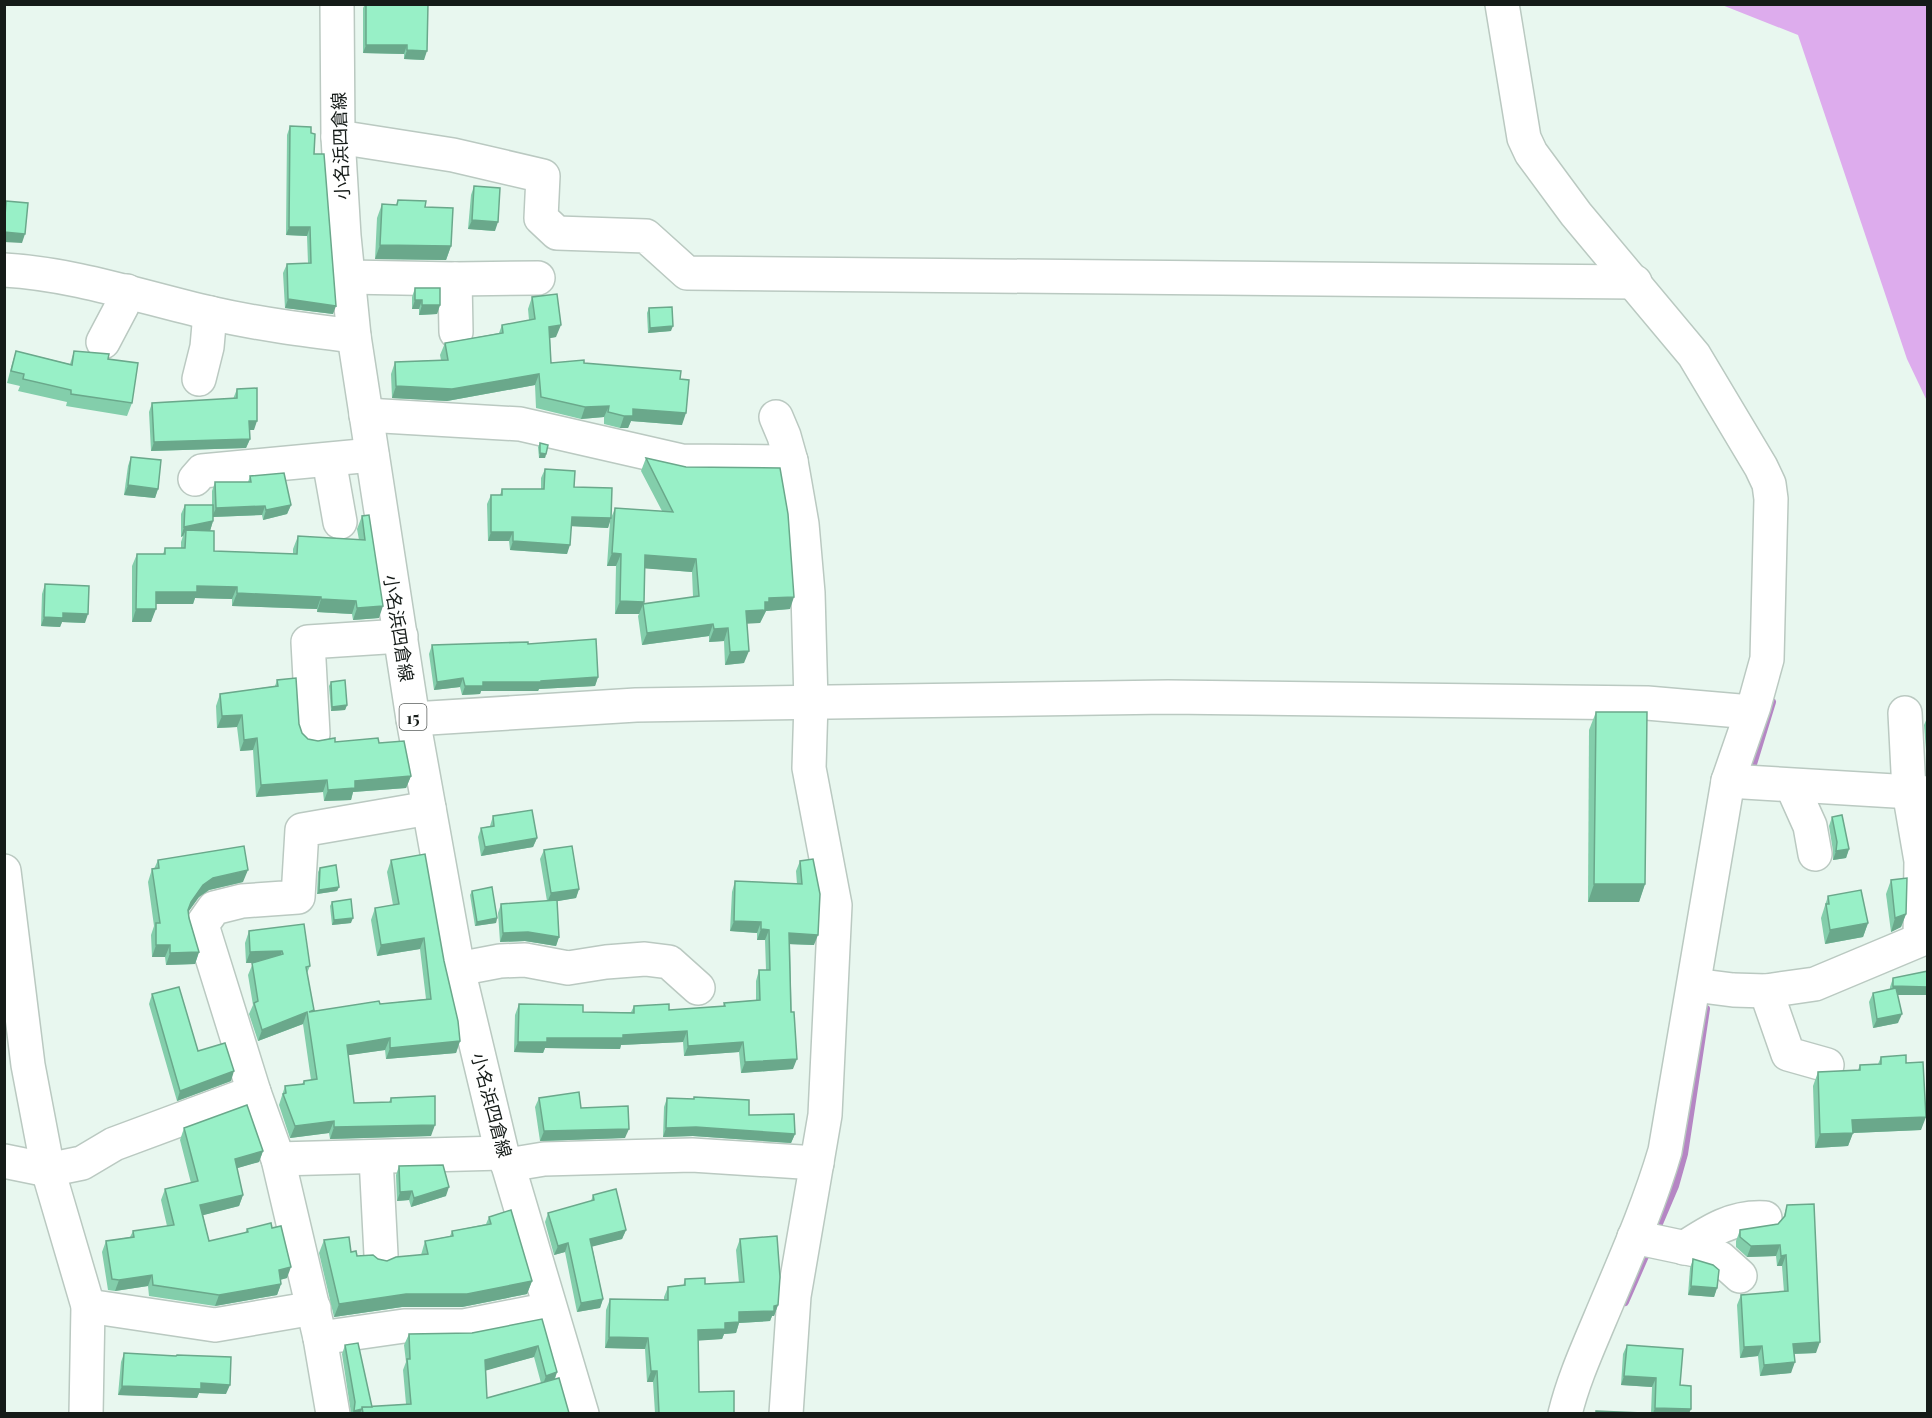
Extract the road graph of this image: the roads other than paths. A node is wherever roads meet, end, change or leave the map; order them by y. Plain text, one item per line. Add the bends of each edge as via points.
1 (337, 4) edge
2 (1502, 4) edge
3 (338, 137) junction
4 (4, 270) edge
5 (348, 277) junction
6 (538, 278) dead end
7 (455, 279) junction
8 (1635, 282) junction
9 (127, 291) junction
10 (210, 313) junction
11 (456, 332) dead end
12 (354, 336) junction
13 (103, 342) dead end
14 (199, 379) dead end
15 (366, 415) junction
16 (776, 417) dead end
17 (372, 455) junction
18 (329, 460) junction
19 (791, 460) junction
20 (195, 479) dead end
21 (340, 522) dead end
22 (401, 636) junction
23 (811, 702) junction
24 (1751, 712) junction
25 (1905, 713) dead end
26 (413, 719) junction
27 (314, 734) dead end
28 (1740, 781) junction
29 (1792, 786) junction
30 (1918, 792) edge
31 (429, 808) junction
32 (1815, 854) dead end
33 (4, 871) edge
34 (458, 969) junction
35 (1704, 986) junction
36 (698, 988) dead end
37 (1766, 991) junction
38 (1827, 1065) dead end
39 (254, 1092) junction
40 (376, 1158) junction
41 (278, 1159) junction
42 (505, 1160) junction
43 (4, 1161) edge
44 (817, 1163) junction
45 (48, 1170) junction
46 (1765, 1218) dead end
47 (1656, 1242) junction
48 (381, 1255) dead end
49 (1740, 1276) dead end
50 (88, 1306) junction
51 (550, 1309) junction
52 (317, 1323) junction
53 (86, 1413) edge
54 (333, 1413) edge
55 (582, 1413) edge
56 (786, 1413) edge
57 (1565, 1413) edge

1 - 3 street, 小名浜四倉線 / 15
2 - 8 street via 1524,138 1531,153 1576,214
3 - 5 street, 小名浜四倉線 / 15
3 - 8 street via 453,155 543,176 541,218 557,233 646,236 687,273
4 - 9 street via 79,279
5 - 7 street
5 - 12 street, 小名浜四倉線 / 15
6 - 7 street
7 - 11 street
8 - 24 street via 1694,355 1769,484 1767,659
9 - 10 street
9 - 13 street
10 - 12 street
10 - 14 street
12 - 15 street, 小名浜四倉線 / 15
15 - 17 street, 小名浜四倉線 / 15
15 - 19 street via 520,424 682,460
16 - 19 street
17 - 18 street
17 - 22 street, 小名浜四倉線 / 15
18 - 20 street via 202,471
18 - 21 street
19 - 23 street via 802,524
22 - 26 street, 小名浜四倉線 / 15
22 - 27 street via 308,642
23 - 24 street via 1168,697 1647,703
23 - 26 street via 636,705
23 - 44 street via 809,768 835,905 825,1115
24 - 28 street
25 - 30 street
26 - 31 street, 小名浜四倉線 / 15
28 - 29 street
28 - 35 street
29 - 30 street
29 - 32 street via 1810,826
30 - 37 street via 1920,940 1815,984
31 - 34 street, 小名浜四倉線 / 15
31 - 39 street via 302,830 298,897 242,901 214,908 202,925
33 - 45 street via 28,1065
34 - 36 street via 508,960 568,968 645,959 669,962
34 - 42 street, 小名浜四倉線 / 15
35 - 37 street
35 - 47 street via 1658,1177
37 - 38 street via 1788,1054
39 - 41 street
39 - 45 street via 114,1144 82,1163
40 - 41 street
40 - 42 street
40 - 48 street
41 - 52 street
42 - 44 street via 692,1155
42 - 51 street, 小名浜四倉線 / 15
43 - 45 street
44 - 56 street via 794,1296
45 - 50 street
46 - 47 street via 1748,1217
47 - 49 street via 1720,1258
47 - 57 street via 1579,1368
50 - 52 street via 214,1325
50 - 53 street
51 - 52 street via 464,1326
51 - 55 street, 小名浜四倉線 / 15
52 - 54 street

